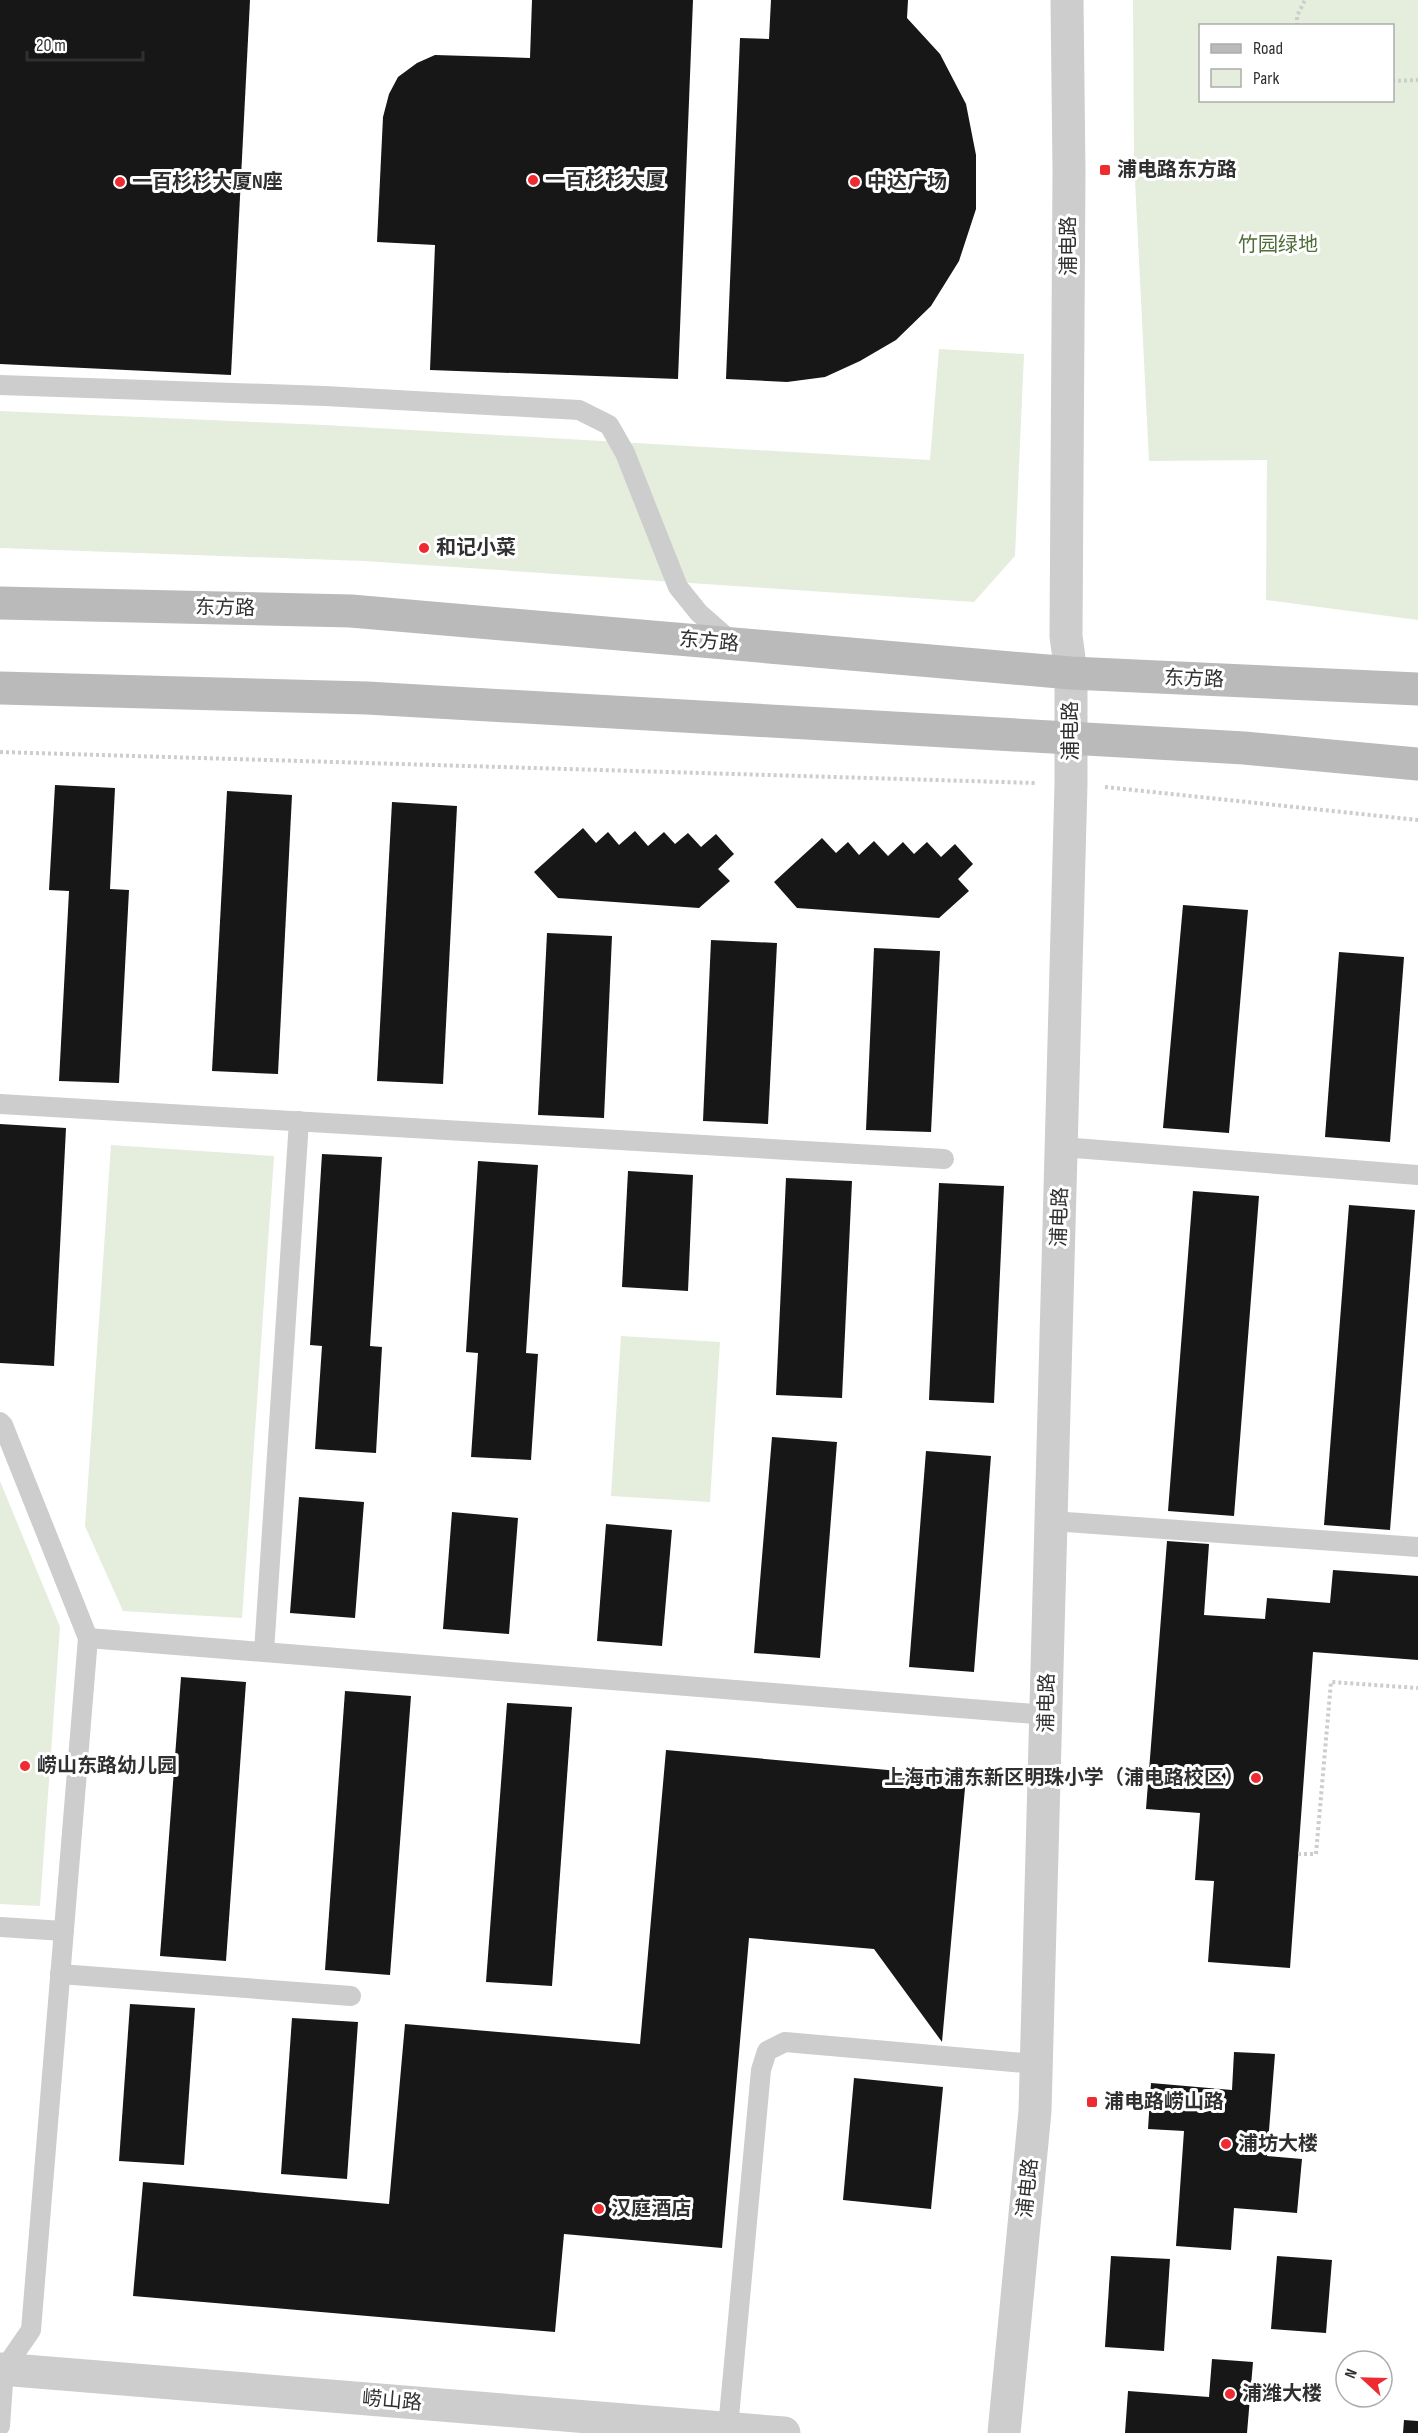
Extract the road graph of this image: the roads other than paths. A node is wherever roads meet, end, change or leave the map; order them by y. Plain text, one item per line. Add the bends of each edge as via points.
1 (1067, 0) edge
2 (0, 386) edge
3 (0, 603) edge
4 (735, 645) junction
5 (1071, 673) junction
6 (0, 688) edge
7 (1418, 689) edge
8 (1072, 738) junction
9 (1418, 764) edge
10 (0, 1104) edge
11 (299, 1121) junction
12 (1062, 1147) junction
13 (944, 1159) dead end
14 (1418, 1175) edge
15 (0, 1422) edge
16 (1052, 1521) junction
17 (1418, 1547) edge
18 (88, 1638) junction
19 (264, 1652) junction
20 (1047, 1715) junction
21 (0, 1927) edge
22 (64, 1931) junction
23 (60, 1974) junction
24 (351, 1996) dead end
25 (1036, 2064) junction
26 (2, 2369) edge
27 (0, 2426) edge
28 (728, 2428) junction
29 (784, 2433) edge
30 (1004, 2433) edge

1 - 5 street, 浦电路 via 1066,636
2 - 4 lane via 325,396 579,410 609,425 625,453 678,587 699,613
3 - 4 main road, 东方路 via 351,611
4 - 5 main road, 东方路
5 - 7 main road, 东方路
5 - 8 street, 浦电路
6 - 8 main road via 367,698
8 - 9 main road
8 - 12 street, 浦电路
10 - 11 lane
11 - 13 lane
11 - 19 lane
12 - 14 lane
12 - 16 street, 浦电路
15 - 18 lane
16 - 17 lane
16 - 20 street, 浦电路
18 - 19 lane
18 - 22 lane
19 - 20 lane
20 - 25 street, 浦电路
21 - 22 lane
22 - 23 lane
23 - 24 lane
23 - 26 lane via 32,2330
25 - 28 lane via 785,2042 767,2051 761,2070
25 - 30 street, 浦电路 via 1035,2111
26 - 27 lane
26 - 28 street, 崂山路
28 - 29 street, 崂山路

